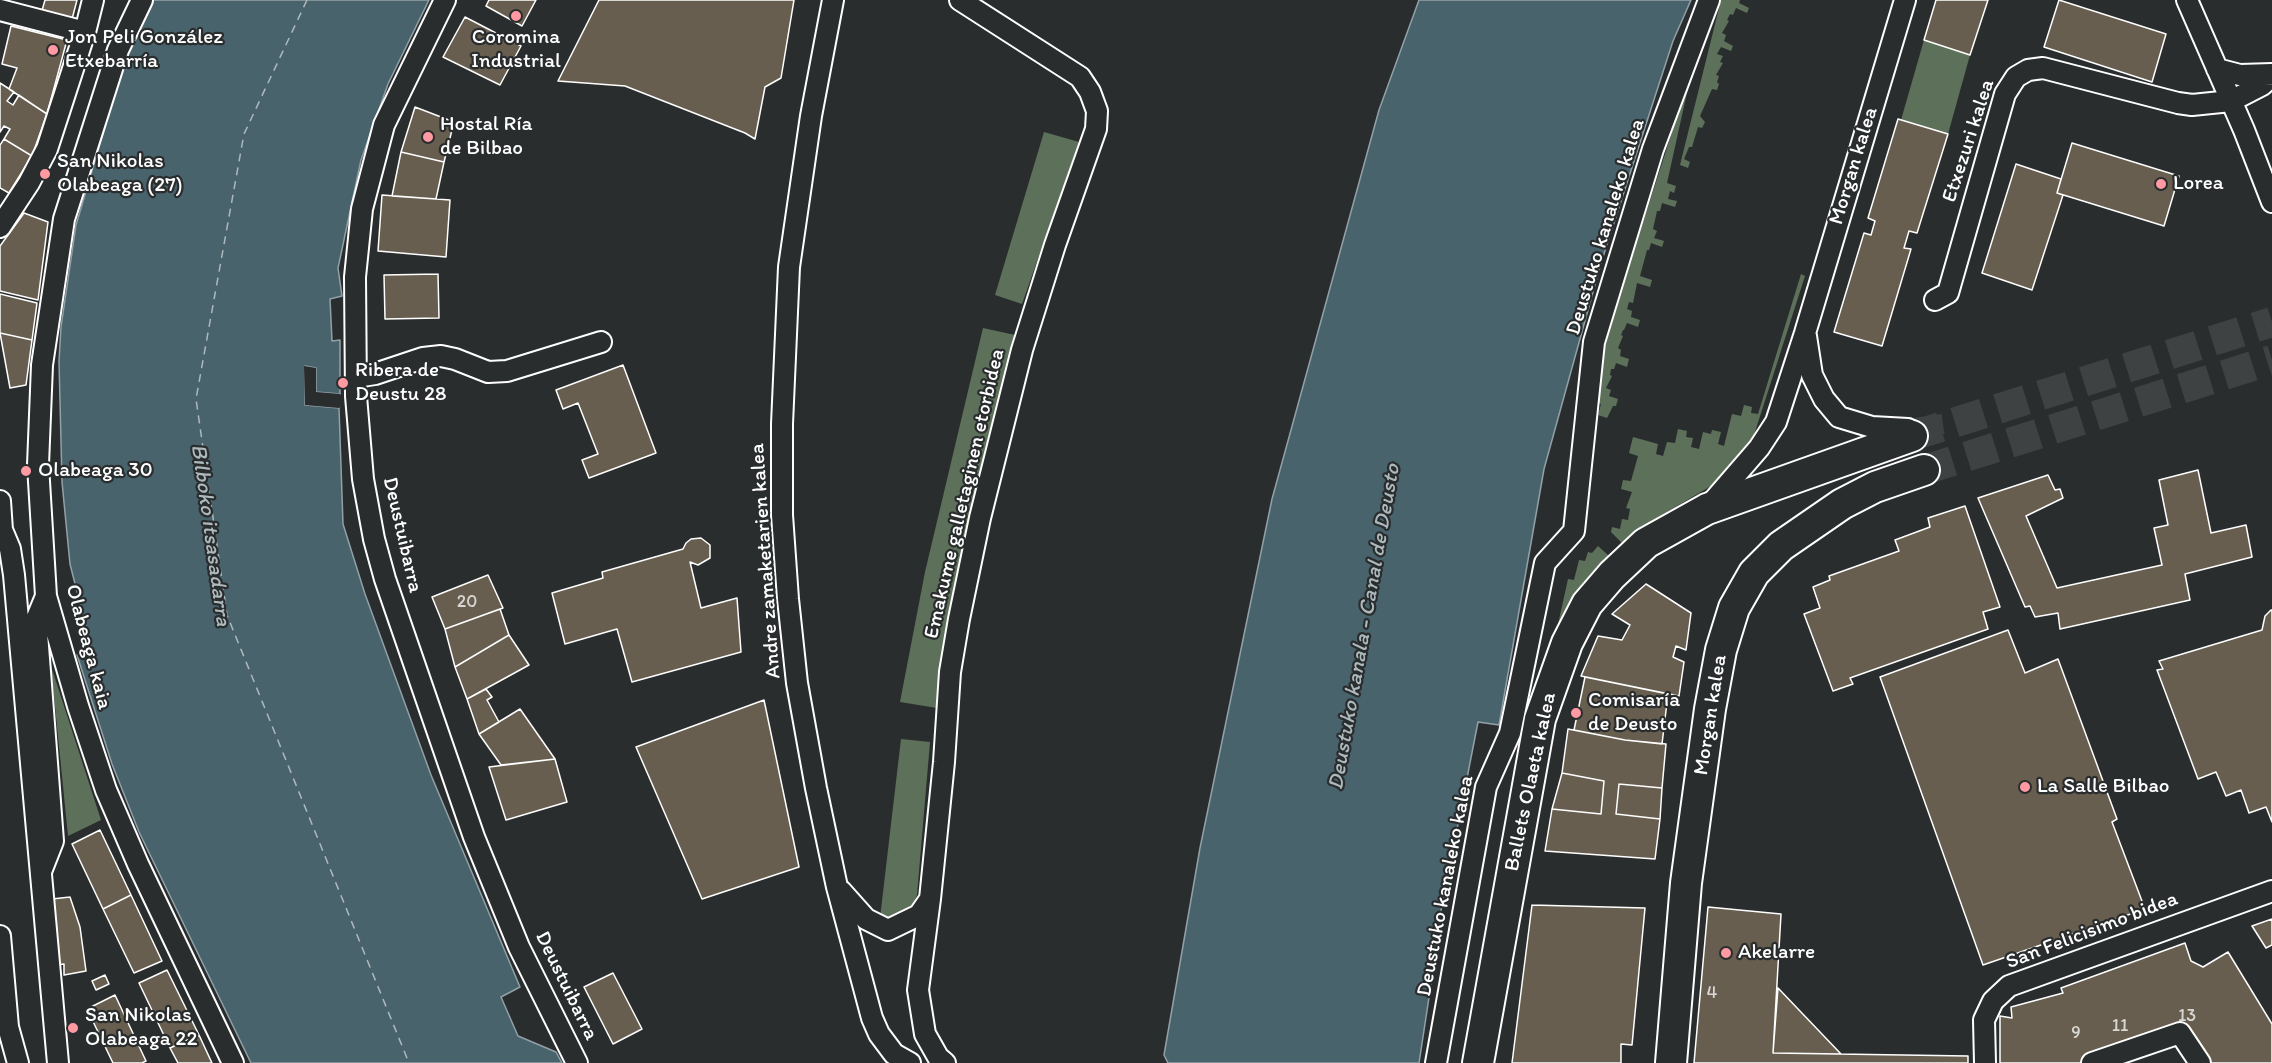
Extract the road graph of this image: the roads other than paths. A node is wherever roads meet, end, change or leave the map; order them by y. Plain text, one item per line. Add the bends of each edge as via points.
1 (93, 0) edge
2 (445, 0) edge
3 (833, 0) edge
4 (960, 0) edge
5 (1709, 0) edge
6 (1905, 0) edge
7 (2187, 0) edge
8 (140, 5) edge
9 (0, 10) edge
10 (85, 32) junction
11 (2217, 69) junction
12 (2272, 75) edge
13 (2231, 101) junction
14 (2272, 202) edge
15 (0, 227) edge
16 (1935, 300) dead end
17 (1805, 333) junction
18 (601, 342) dead end
19 (356, 377) junction
20 (1910, 432) joint
21 (1822, 468) joint
22 (1924, 470) tunnel mouth
23 (0, 501) edge
24 (1707, 509) junction
25 (46, 596) junction
26 (40, 878) junction
27 (837, 887) junction
28 (2272, 891) edge
29 (930, 899) junction
30 (0, 936) edge
31 (18, 1063) edge
32 (58, 1063) edge
33 (233, 1063) edge
34 (577, 1063) edge
35 (909, 1063) edge
36 (945, 1063) edge
37 (1436, 1063) edge
38 (1478, 1063) edge
39 (1671, 1063) edge
40 (1985, 1063) edge
41 (2092, 1063) edge
42 (2200, 1063) edge

1 - 10 street
2 - 19 street, Deustuibarra via 384,125 362,209 355,277
3 - 27 street, Andre zamaketarien kalea via 789,267 782,515 797,683
4 - 29 street, Emakume galletaginen etorbidea via 1080,77 1098,111 1096,129 1022,350 980,518 950,672
5 - 37 street, Deustuko kanaleko kalea via 1653,149 1594,342 1574,531 1545,562 1510,733 1486,787
6 - 17 street, Morgan kalea
7 - 11 street
8 - 25 street, Olabeaga kaia via 118,50 65,213 42,365 39,475
9 - 10 street
10 - 15 street via 47,149
11 - 12 street, Etxezuri kalea via 2240,75
11 - 13 street
12 - 13 street, Etxezuri kalea via 2262,85
13 - 14 street
13 - 16 street, Etxezuri kalea via 2178,103 2043,68 2016,77 2005,94 1948,293
17 - 20 street, Morgan kalea via 1812,375 1839,417
17 - 24 street, Morgan kalea via 1776,422
18 - 19 street via 507,371 488,372 441,356
19 - 34 street, Deustuibarra via 363,479 374,539 396,612 495,890
20 - 21 main road, Morgan kalea
21 - 24 main road, Ballets Olaeta kalea
22 - 39 main road, Morgan kalea via 1875,487 1842,504 1781,546 1754,573 1734,608 1720,650 1710,709 1686,883
23 - 26 street via 2,530 14,575
24 - 38 main road, Ballets Olaeta kalea via 1646,543 1612,575 1587,604 1567,643 1540,719
25 - 26 street via 36,620 53,841
25 - 33 street, Olabeaga kaia via 106,790
26 - 32 street
27 - 29 street via 866,919 888,930 919,915
27 - 35 street, Andre zamaketarien kalea via 872,1017 894,1054
28 - 40 street, San Felicisimo bidea via 2009,986 1993,1001 1984,1020
29 - 36 street, Emakume galletaginen etorbidea via 918,990 926,1034 938,1058
30 - 31 street via 8,1027
41 - 42 street via 2180,1033

